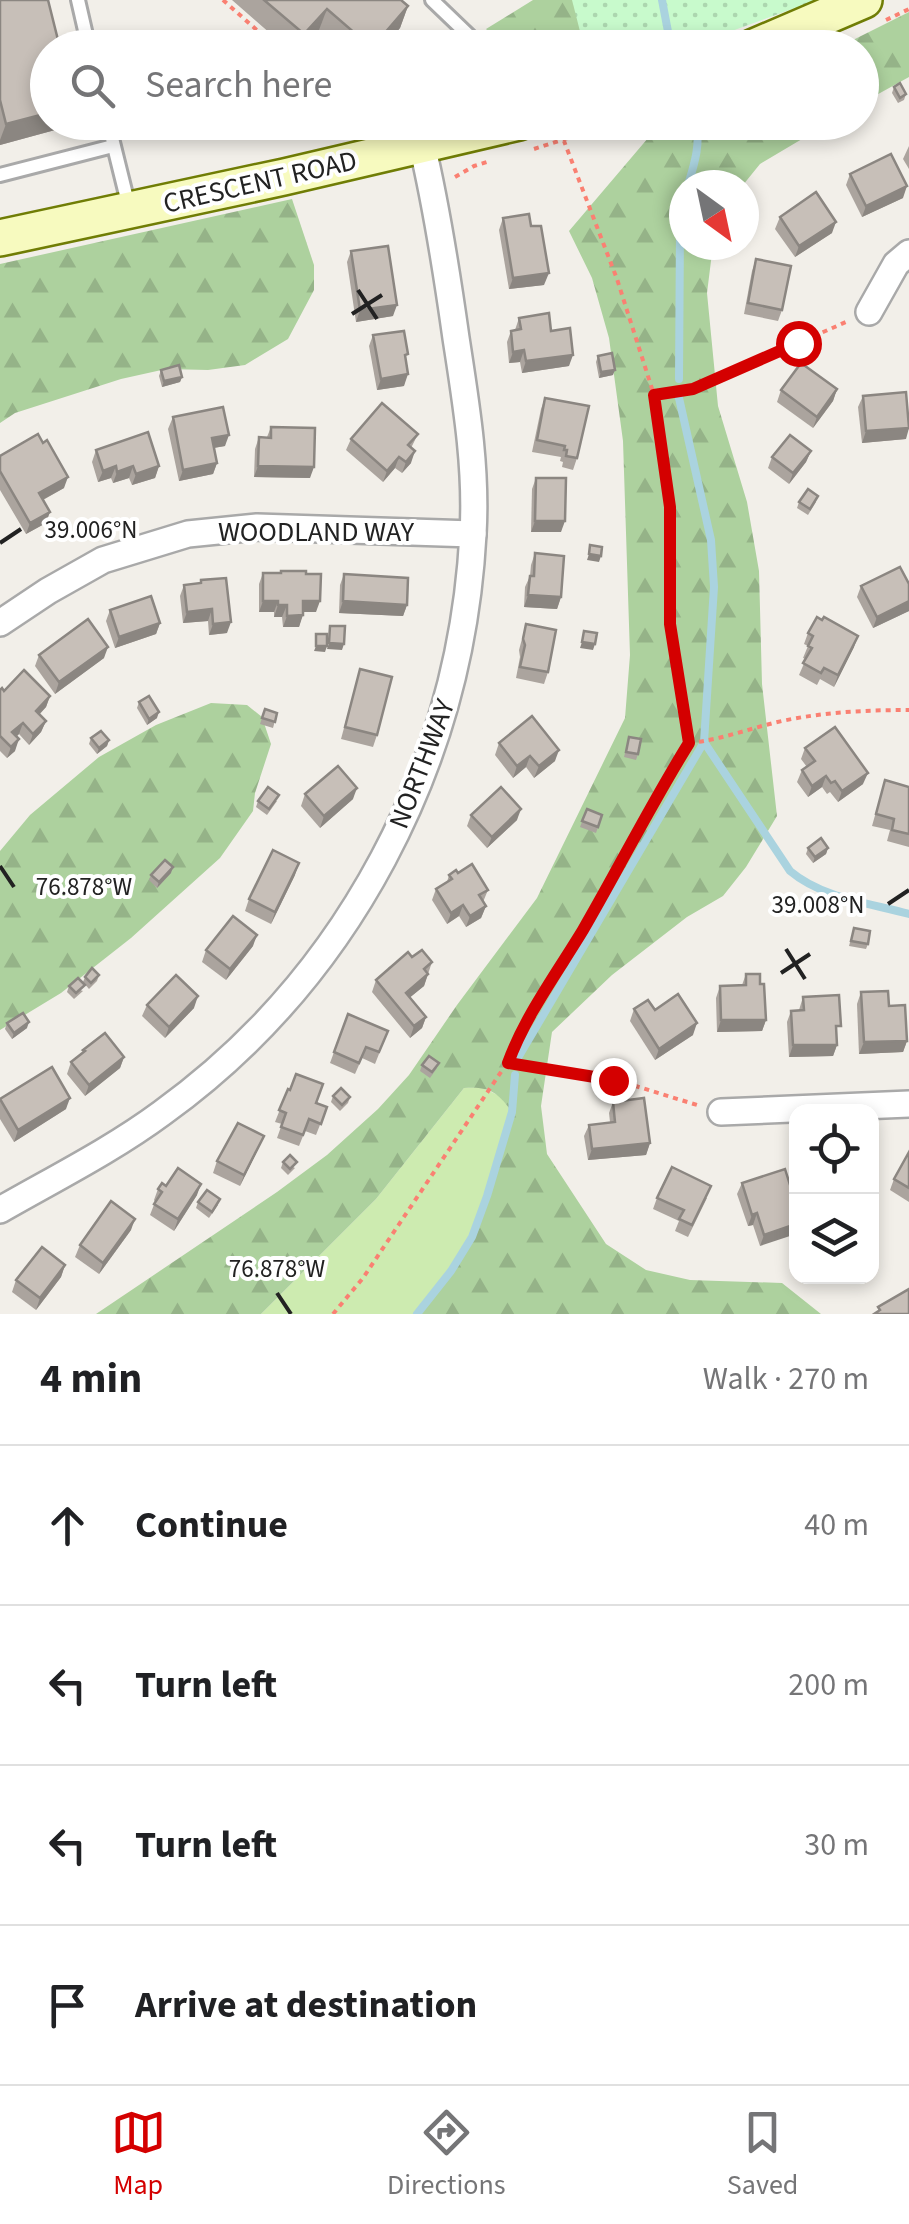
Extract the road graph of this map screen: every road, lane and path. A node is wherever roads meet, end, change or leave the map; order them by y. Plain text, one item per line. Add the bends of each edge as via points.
1 (78, 0) edge
2 (224, 0) edge
3 (432, 0) edge
4 (864, 0) edge
5 (86, 30) edge
6 (257, 30) edge
7 (463, 30) edge
8 (794, 30) edge
9 (112, 140) edge
10 (479, 140) edge
11 (556, 140) edge
12 (564, 141) joint
13 (422, 145) junction
14 (114, 146) junction
15 (498, 158) dead end
16 (0, 175) edge
17 (448, 184) dead end
18 (129, 210) junction
19 (0, 238) edge
20 (909, 254) edge
21 (869, 312) joint
22 (654, 395) junction
23 (473, 534) junction
24 (0, 623) edge
25 (909, 710) edge
26 (689, 743) junction
27 (508, 1063) junction
28 (909, 1104) edge
29 (721, 1112) joint
30 (0, 1210) edge
31 (334, 1314) edge

1 - 5 lane
2 - 6 path
3 - 7 lane
4 - 8 street
9 - 14 lane
10 - 13 street, CRESCENT ROAD
11 - 12 path
12 - 22 path
13 - 18 street, CRESCENT ROAD
13 - 23 street, NORTHWAY via 469,425
14 - 16 lane
14 - 18 lane
15 - 17 path
18 - 19 street, CRESCENT ROAD
20 - 21 street via 896,264
21 - 22 path via 693,389
22 - 26 path via 670,507 670,624
23 - 24 street, WOODLAND WAY via 257,526 188,534 103,560
23 - 30 street, NORTHWAY via 465,622 438,732 395,836 328,949 251,1038 162,1114
25 - 26 path via 855,710
26 - 27 path
27 - 29 path via 613,1080
27 - 31 path
28 - 29 street

